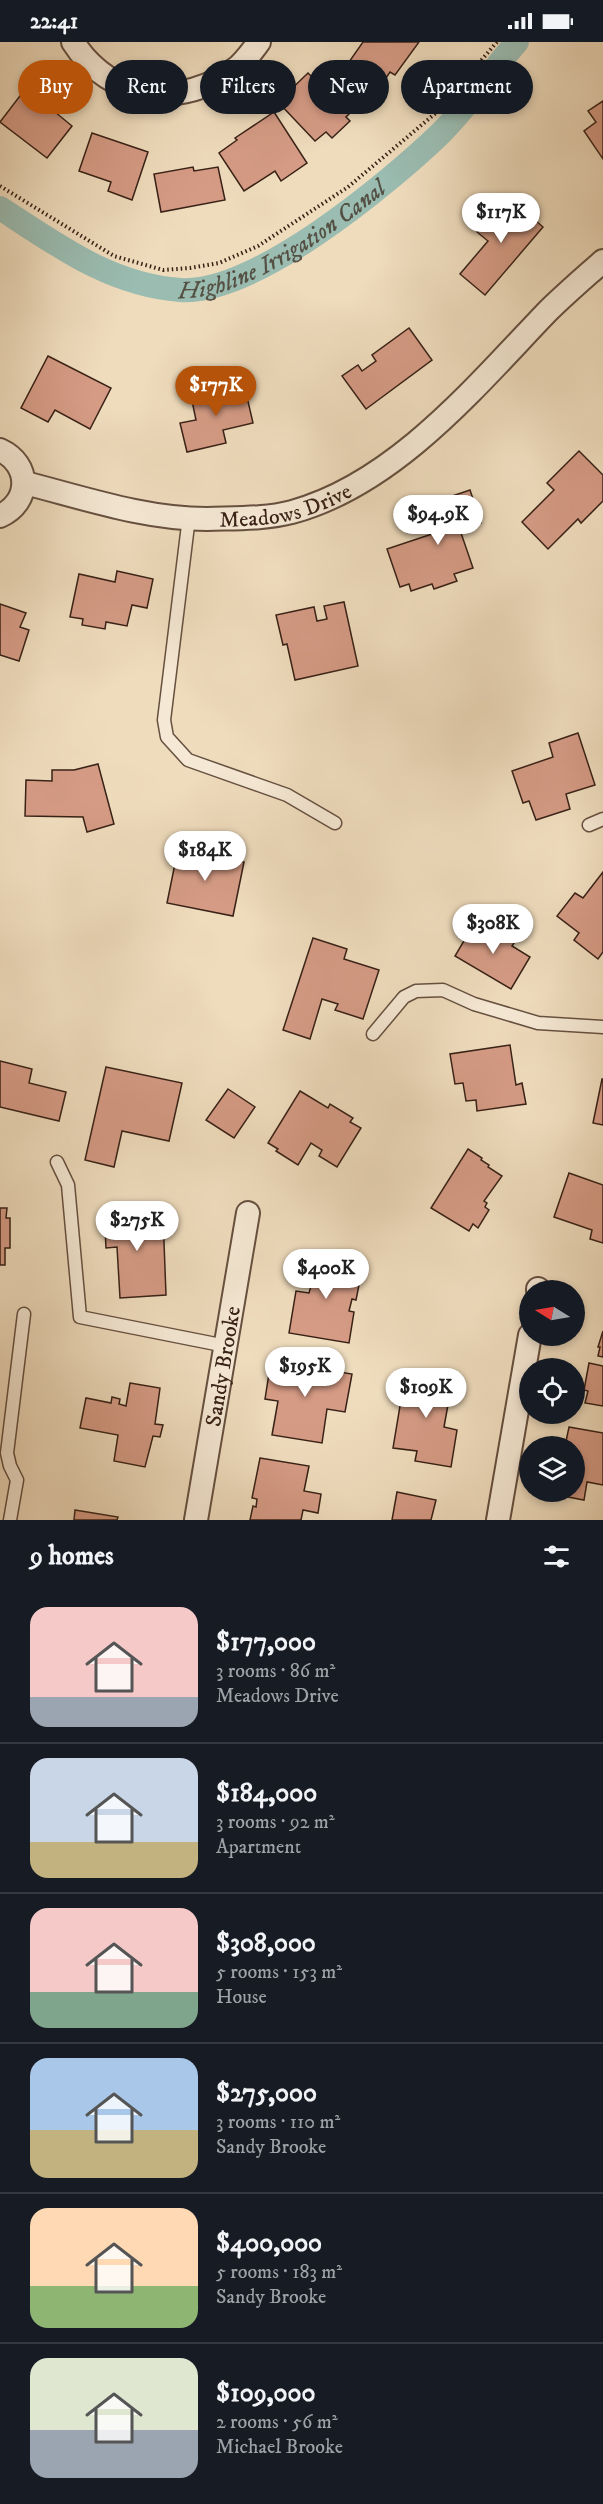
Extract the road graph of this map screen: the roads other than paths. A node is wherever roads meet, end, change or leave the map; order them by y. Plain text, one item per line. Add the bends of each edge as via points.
1 (73, 42) edge
2 (259, 42) edge
3 (603, 261) edge
4 (0, 450) edge
5 (25, 483) junction
6 (0, 516) edge
7 (189, 517) junction
8 (603, 819) edge
9 (335, 823) dead end
10 (589, 825) dead end
11 (603, 1027) edge
12 (373, 1034) dead end
13 (57, 1162) dead end
14 (248, 1213) dead end
15 (24, 1314) dead end
16 (226, 1346) junction
17 (528, 1346) edge
18 (10, 1520) edge
19 (196, 1520) edge
20 (498, 1520) edge

1 - 2 street via 84,61 114,82 144,93 175,94 210,85 240,66
3 - 7 street, Meadows Drive via 411,448 362,480 291,512
4 - 5 street via 18,462
5 - 6 street via 18,503
5 - 7 street, Meadows Drive via 150,513
7 - 9 lane via 164,720 166,737 188,760 287,795
8 - 10 lane
11 - 12 lane via 538,1023 474,1004 443,990 416,991 404,998
13 - 16 lane via 68,1185 80,1317
14 - 16 street, Sandy Brooke
15 - 18 lane via 7,1453 17,1480
16 - 19 street, Sandy Brooke
17 - 20 street

